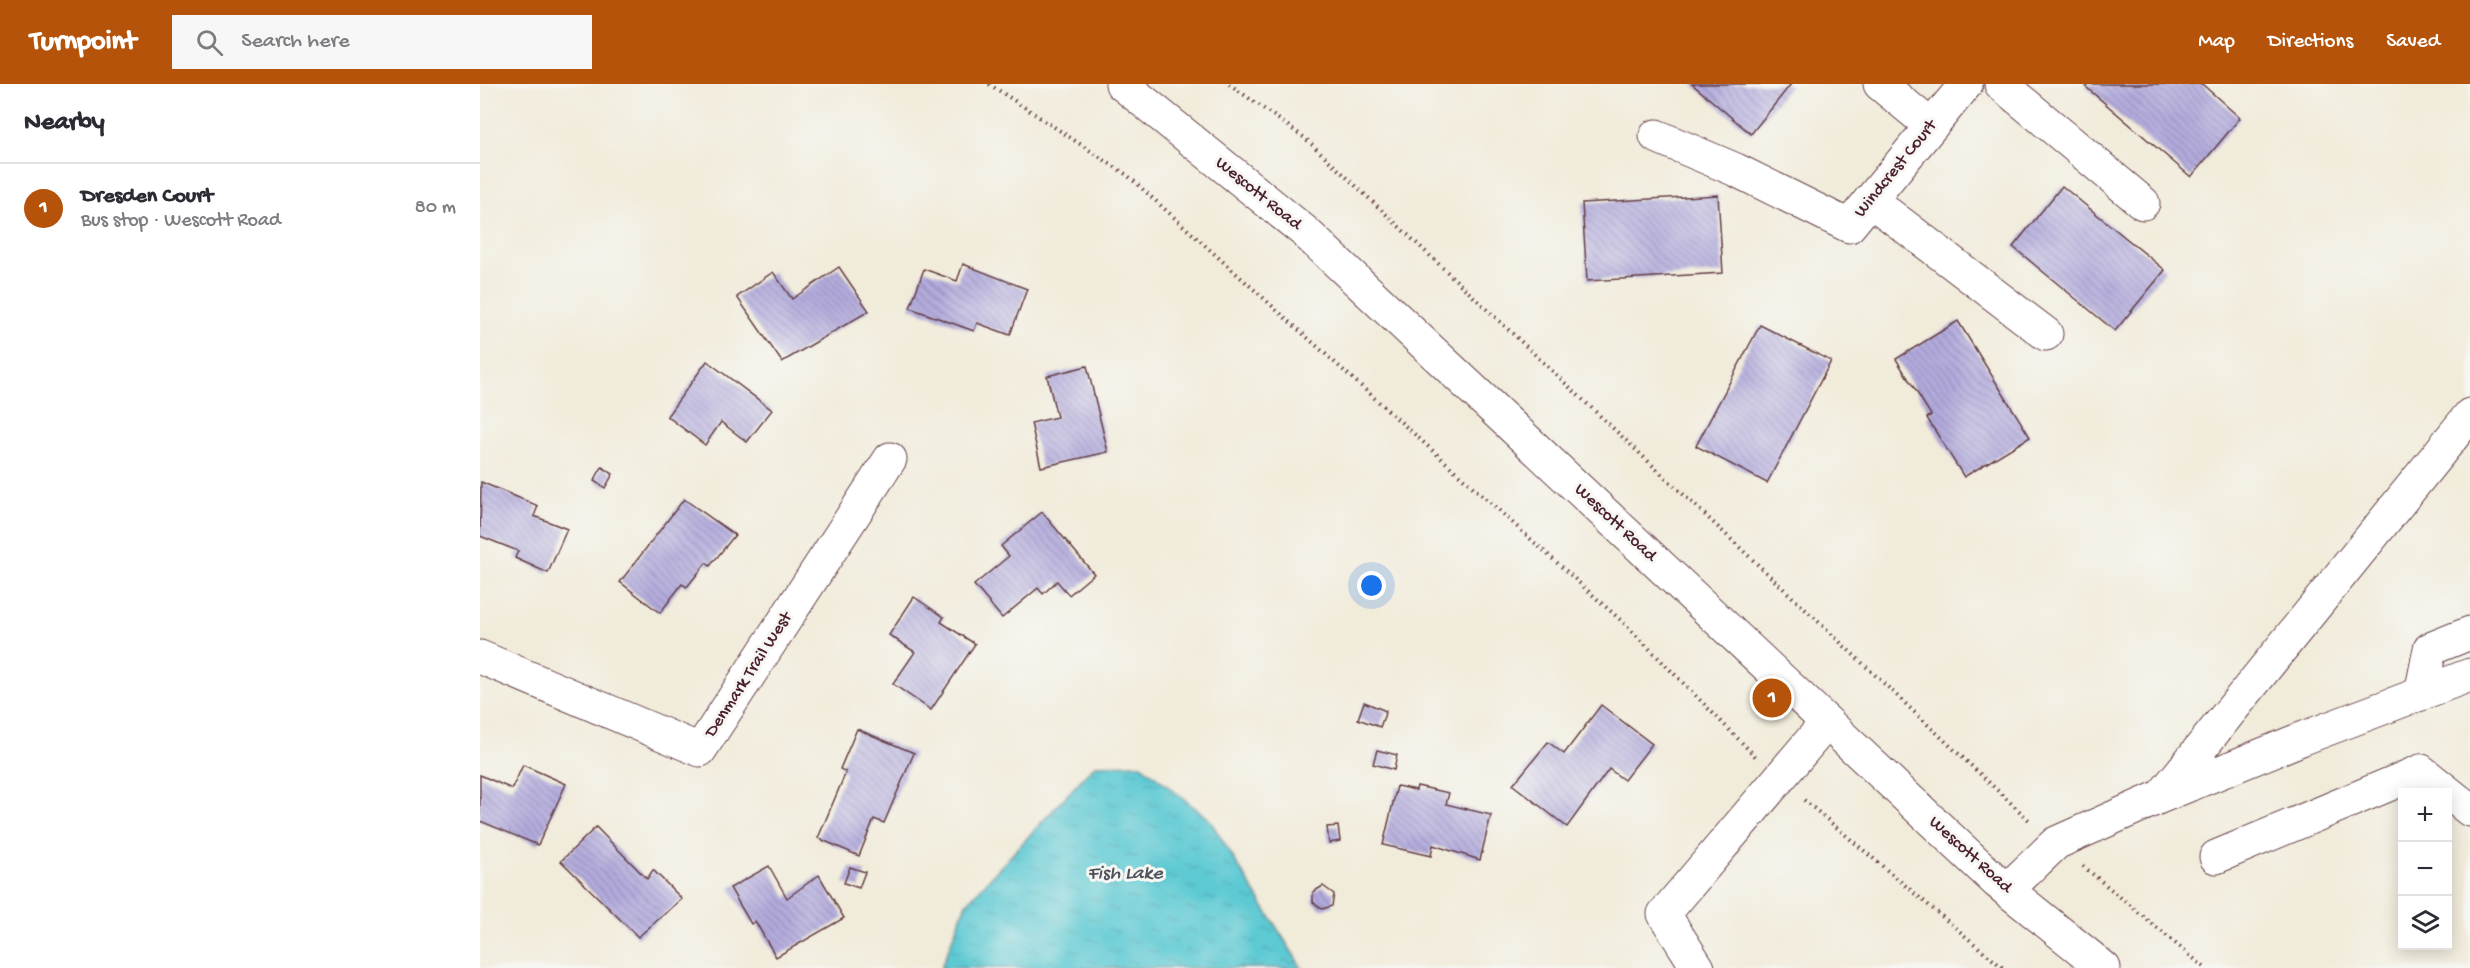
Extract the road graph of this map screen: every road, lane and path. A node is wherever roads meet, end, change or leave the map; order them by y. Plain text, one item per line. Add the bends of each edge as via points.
1 (989, 84) edge
2 (1122, 84) edge
3 (1229, 84) edge
4 (1880, 84) edge
5 (1966, 84) edge
6 (2001, 84) edge
7 (1931, 126) junction
8 (1656, 136) dead end
9 (1870, 200) junction
10 (2143, 203) dead end
11 (2046, 334) dead end
12 (2470, 416) edge
13 (890, 459) dead end
14 (2470, 633) edge
15 (480, 657) edge
16 (2470, 675) edge
17 (2421, 694) junction
18 (1827, 722) junction
19 (1779, 779) junction
20 (2162, 796) junction
21 (2470, 810) edge
22 (2056, 843) junction
23 (2216, 857) dead end
24 (2007, 890) junction
25 (1698, 968) edge
26 (2003, 968) edge
27 (2104, 968) edge
28 (2205, 968) edge

1 - 19 path via 1127,175 1626,625
2 - 18 street, Wescott Road via 1304,231
3 - 22 path via 1305,138 1840,645
4 - 7 street
5 - 7 street, Windcrest Court
6 - 10 street
7 - 9 street, Windcrest Court
8 - 9 street, Windcrest Court via 1849,226
9 - 11 street
12 - 20 street
13 - 15 street, Denmark Trail West via 700,750
14 - 17 street via 2430,649
16 - 17 street
17 - 20 street
18 - 19 street
18 - 24 street, Wescott Road
19 - 25 street via 1664,914
19 - 26 path
20 - 22 street
21 - 23 street via 2421,771
22 - 24 street
22 - 28 path
24 - 27 street, Wescott Road

